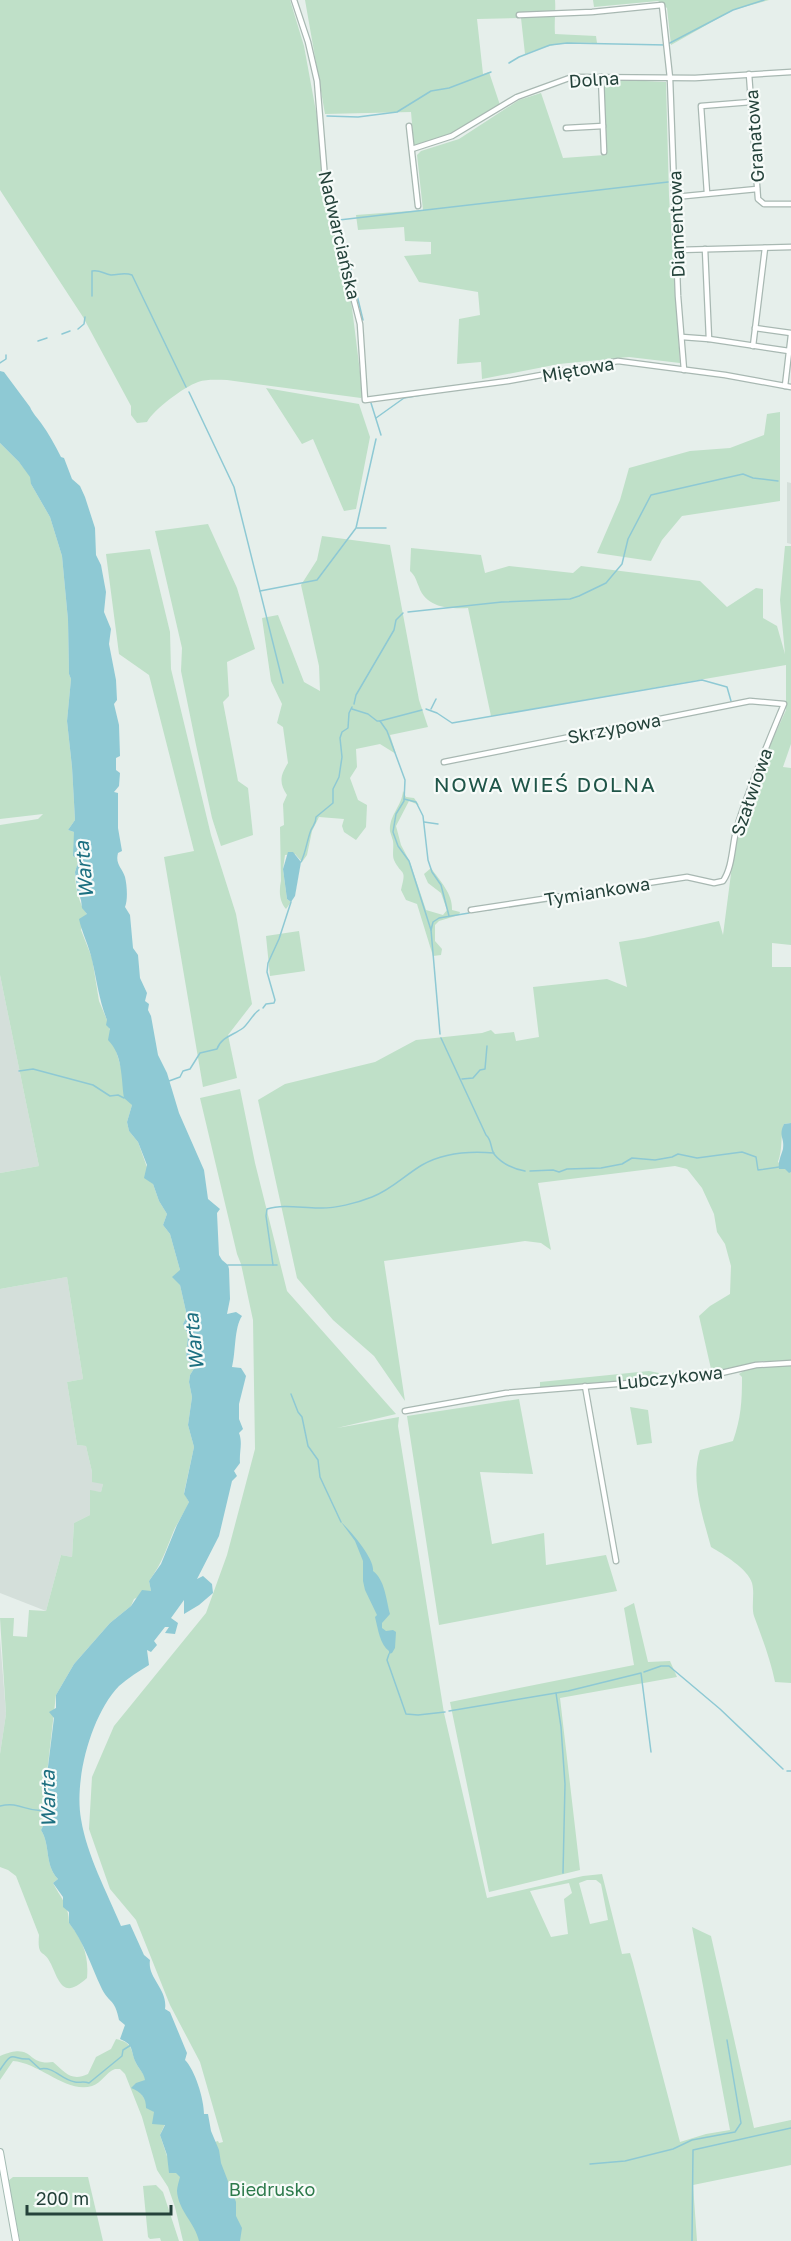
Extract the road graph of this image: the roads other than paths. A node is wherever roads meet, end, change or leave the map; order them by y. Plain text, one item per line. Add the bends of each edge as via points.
1 (294, 0) edge
2 (519, 15) dead end
3 (791, 72) edge
4 (749, 74) junction
5 (601, 77) junction
6 (670, 78) junction
7 (751, 102) junction
8 (409, 126) dead end
9 (603, 126) junction
10 (566, 128) dead end
11 (412, 149) junction
12 (604, 152) dead end
13 (757, 189) junction
14 (707, 193) junction
15 (675, 197) junction
16 (791, 204) edge
17 (418, 206) dead end
18 (791, 247) edge
19 (765, 248) junction
20 (705, 249) junction
21 (677, 250) junction
22 (755, 328) junction
23 (791, 334) edge
24 (682, 338) junction
25 (709, 339) junction
26 (753, 346) junction
27 (789, 351) junction
28 (684, 370) junction
29 (784, 386) junction
30 (791, 387) edge
31 (365, 400) joint
32 (784, 704) joint
33 (444, 762) dead end
34 (723, 881) joint
35 (471, 910) dead end
36 (791, 1363) edge
37 (585, 1386) junction
38 (405, 1411) dead end
39 (616, 1562) dead end
40 (0, 2152) edge
41 (16, 2241) edge

1 - 31 street, Nadwarciańska via 316,81 326,191 360,324
2 - 6 street, Diamentowa via 662,5
3 - 4 street, Dolna
4 - 6 street, Dolna
4 - 7 street, Granatowa
5 - 6 street, Dolna
5 - 9 street
5 - 11 street, Dolna via 572,77 518,97 453,136
6 - 15 street, Diamentowa
7 - 13 street, Granatowa
7 - 14 street via 701,106
8 - 11 street
9 - 10 street
9 - 12 street
11 - 17 street
13 - 14 street
13 - 16 street, Granatowa via 758,199 764,204
14 - 15 street
15 - 21 street, Diamentowa
18 - 19 street
19 - 20 street
19 - 22 street
20 - 21 street
20 - 25 street
21 - 24 street, Diamentowa
22 - 23 street
22 - 26 street
23 - 27 street
24 - 25 street
24 - 28 street, Diamentowa
25 - 26 street
26 - 27 street
27 - 29 street
28 - 29 street, Miętowa
28 - 31 street, Miętowa via 618,362
29 - 30 street, Miętowa
32 - 33 street, Skrzypowa via 750,701
32 - 34 street, Szałwiowa via 752,781
34 - 35 street, Tymiankowa via 687,877
36 - 37 street, Lubczykowa via 756,1365 704,1377
37 - 38 street, Lubczykowa via 506,1393
37 - 39 street
40 - 41 main road

